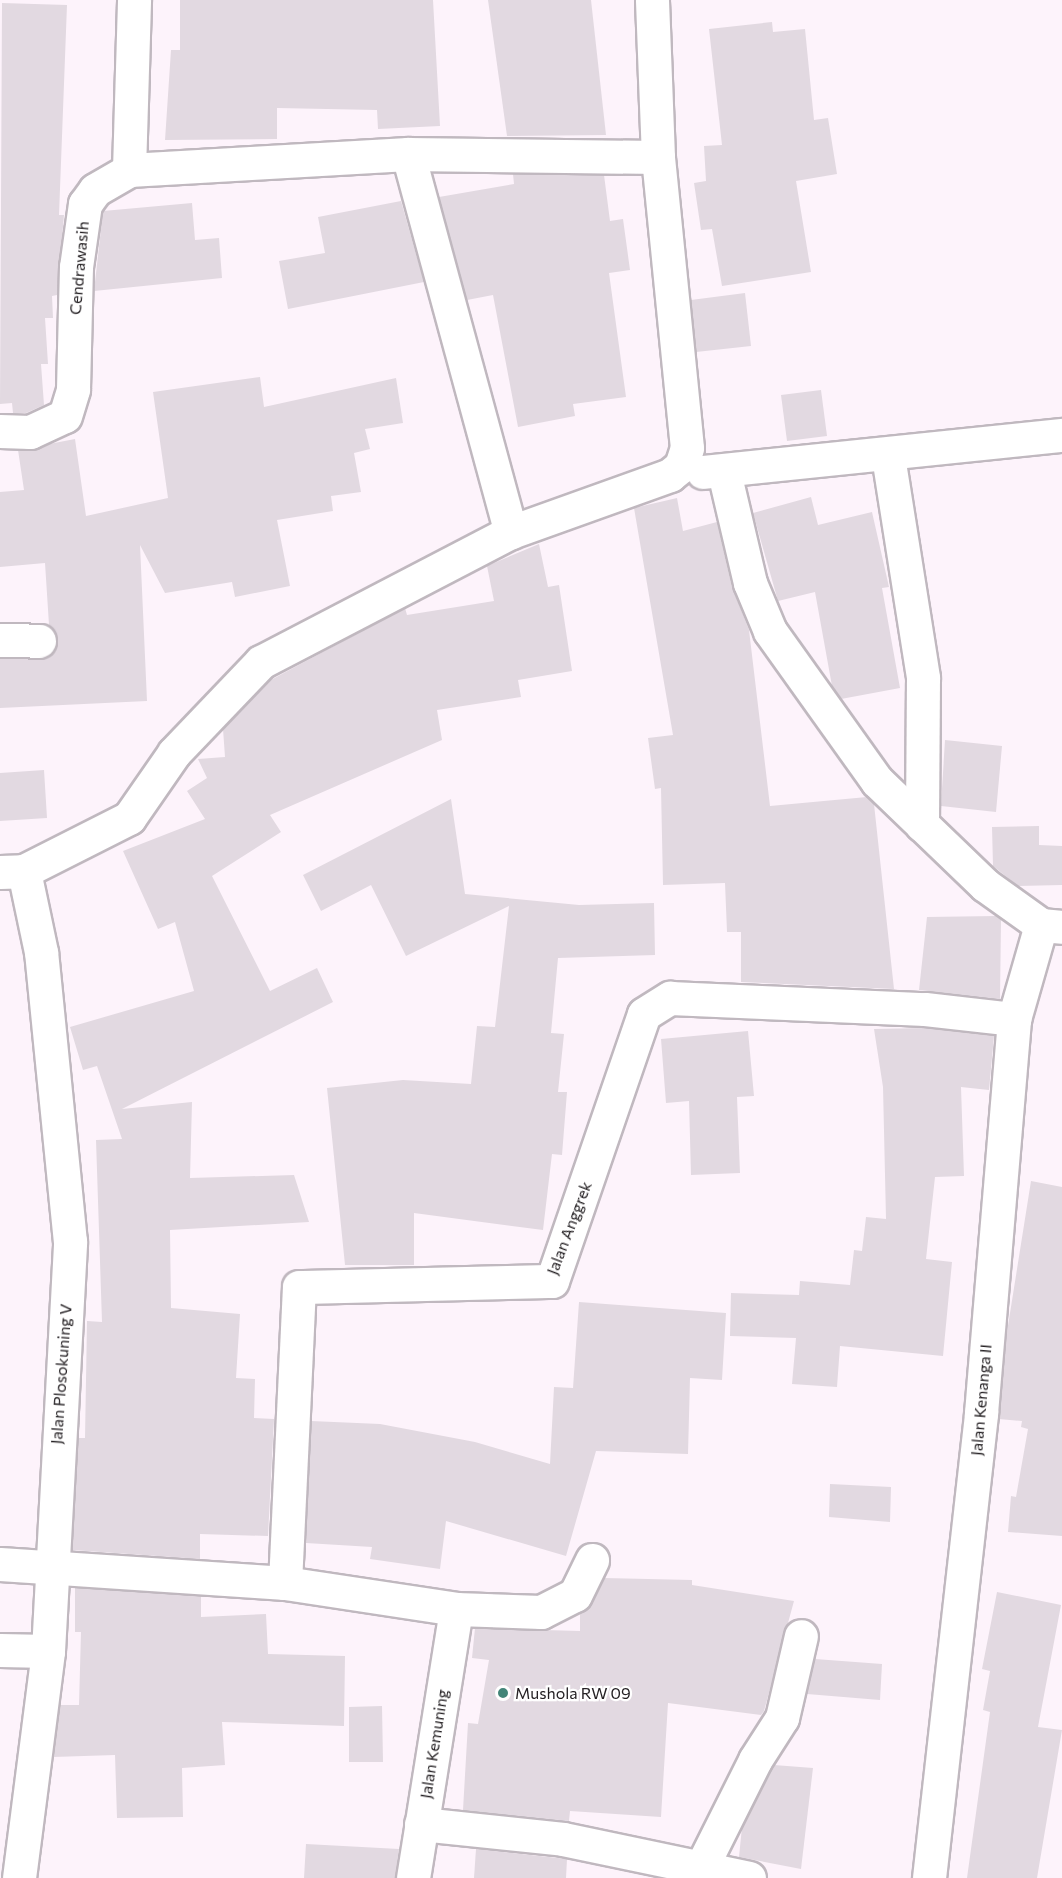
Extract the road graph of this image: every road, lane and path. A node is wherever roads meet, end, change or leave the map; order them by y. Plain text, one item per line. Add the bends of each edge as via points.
1 (134, 0) edge
2 (652, 0) edge
3 (408, 154) junction
4 (658, 157) junction
5 (129, 170) junction
6 (0, 431) edge
7 (1062, 435) edge
8 (888, 456) junction
9 (724, 472) junction
10 (670, 475) junction
11 (511, 532) junction
12 (0, 640) edge
13 (39, 641) dead end
14 (922, 825) junction
15 (12, 871) edge
16 (1051, 926) edge
17 (1014, 1019) junction
18 (592, 1560) dead end
19 (0, 1564) edge
20 (53, 1566) junction
21 (285, 1583) junction
22 (456, 1609) junction
23 (801, 1636) dead end
24 (0, 1650) edge
25 (48, 1651) junction
26 (422, 1824) junction
27 (700, 1870) junction
28 (20, 1878) edge
29 (413, 1878) edge
30 (749, 1878) edge
31 (929, 1878) edge

1 - 5 street
2 - 4 street
3 - 4 street
3 - 5 street
3 - 11 street
4 - 10 street via 687,448 681,466
5 - 6 street, Cendrawasih via 95,190 85,204 76,267 73,389 65,416 30,432
7 - 8 street
8 - 9 street
8 - 14 street via 923,678
9 - 10 street
9 - 14 street via 750,583 770,631 878,781
10 - 11 street
11 - 15 street via 261,662 174,753 129,818
12 - 13 street
14 - 16 street via 985,885
15 - 20 street, Jalan Plosokuning V via 42,952 70,1242
16 - 17 street, Jalan Kenanga II
17 - 21 street, Jalan Anggrek via 925,1009 670,998 644,1014 552,1281 299,1287
17 - 31 street, Jalan Kenanga II via 981,1413
18 - 22 street via 575,1595 559,1607 541,1612
19 - 20 street
20 - 21 street
20 - 25 street, Jalan Plosokuning V
21 - 22 street
22 - 26 street, Jalan Kemuning
23 - 27 street via 782,1718 755,1760
24 - 25 street
25 - 28 street, Jalan Plosokuning V
26 - 27 street via 563,1839
26 - 29 street, Jalan Kemuning
27 - 30 street

